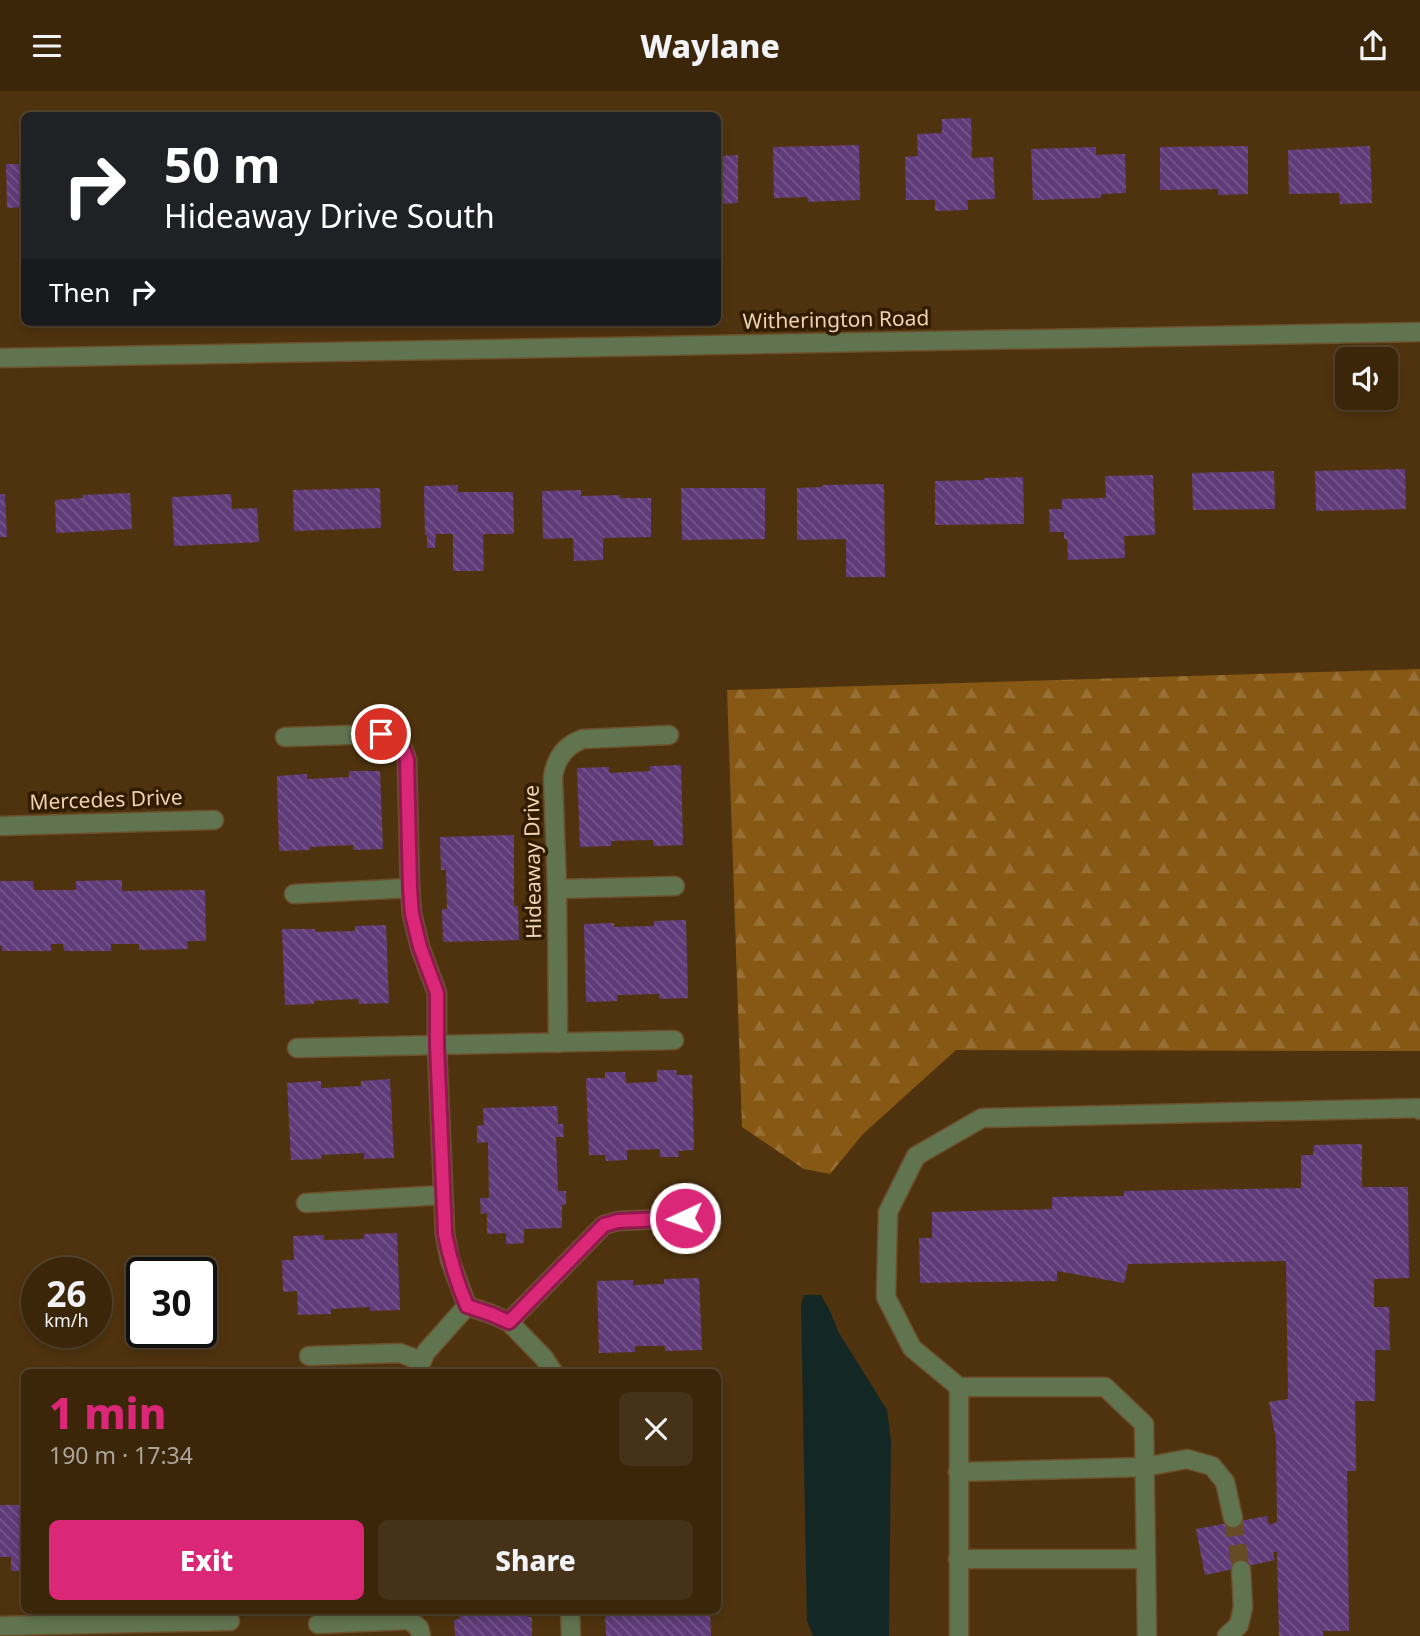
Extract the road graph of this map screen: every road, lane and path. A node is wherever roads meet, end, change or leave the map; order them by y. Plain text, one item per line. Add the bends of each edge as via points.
1 (1420, 333) edge
2 (0, 358) edge
3 (669, 735) dead end
4 (285, 737) dead end
5 (214, 820) dead end
6 (0, 826) edge
7 (675, 886) dead end
8 (410, 888) junction
9 (557, 889) junction
10 (294, 894) dead end
11 (674, 1040) dead end
12 (558, 1042) junction
13 (437, 1045) junction
14 (297, 1048) dead end
15 (1420, 1110) edge
16 (443, 1195) junction
17 (306, 1203) dead end
18 (685, 1218) dead end
19 (467, 1306) junction
20 (509, 1322) junction
21 (309, 1356) dead end
22 (419, 1366) edge
23 (551, 1369) edge
24 (959, 1387) junction
25 (1144, 1467) junction
26 (958, 1472) junction
27 (1233, 1518) tunnel mouth
28 (958, 1559) junction
29 (1146, 1559) junction
30 (1241, 1570) tunnel mouth
31 (570, 1614) edge
32 (230, 1621) dead end
33 (318, 1624) dead end
34 (0, 1626) edge
35 (421, 1636) edge
36 (571, 1636) edge
37 (959, 1636) edge
38 (1147, 1636) edge
39 (1227, 1636) edge

1 - 2 street, Witherington Road
3 - 9 street, Hideaway Drive via 590,738 567,747 555,764 553,777
4 - 8 street via 381,734 395,739 407,760
5 - 6 street, Mercedes Drive
7 - 9 street
8 - 10 street
8 - 13 street via 420,947 437,993
9 - 12 street, Hideaway Drive
11 - 12 street
12 - 13 street
13 - 14 street
13 - 16 street
15 - 24 street via 982,1118 916,1156 888,1212 886,1297 912,1348
16 - 17 street
16 - 19 street via 450,1260
18 - 20 street via 604,1225
19 - 20 street
19 - 22 street
20 - 23 street
21 - 22 street via 400,1353
24 - 25 street via 1105,1387 1144,1424
24 - 26 street
25 - 26 street
25 - 27 street via 1187,1459 1212,1466 1225,1482
25 - 29 street
26 - 28 street
28 - 29 street
28 - 37 street
29 - 38 street
30 - 39 street via 1239,1625
31 - 36 street
32 - 34 street
33 - 35 street via 409,1620

